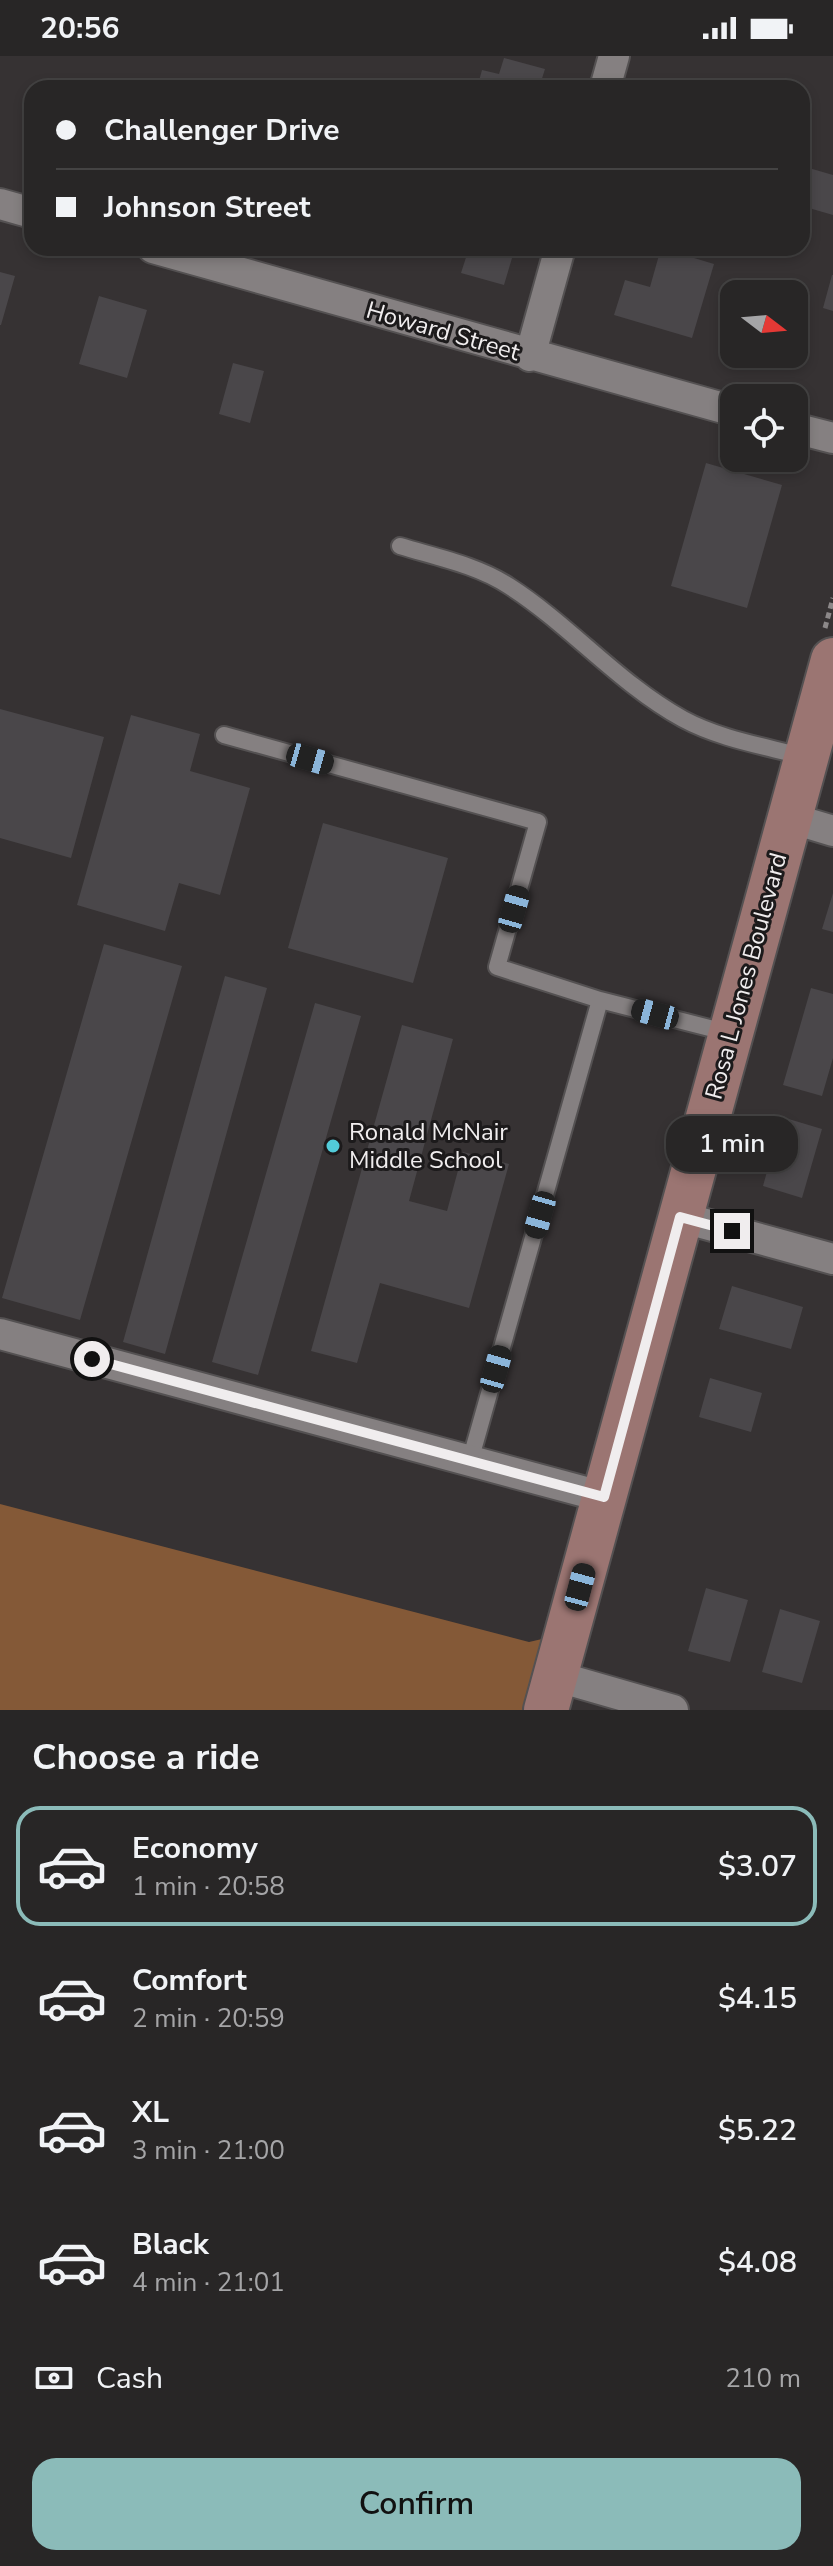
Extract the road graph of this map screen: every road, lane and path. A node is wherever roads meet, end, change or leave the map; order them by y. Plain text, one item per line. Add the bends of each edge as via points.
1 (614, 56) edge
2 (607, 80) edge
3 (0, 204) edge
4 (24, 211) edge
5 (181, 256) edge
6 (558, 256) edge
7 (530, 356) junction
8 (720, 407) edge
9 (808, 432) edge
10 (833, 438) edge
11 (400, 546) dead end
12 (833, 660) edge
13 (224, 735) dead end
14 (806, 757) junction
15 (790, 818) junction
16 (833, 831) edge
17 (600, 1000) junction
18 (730, 1033) junction
19 (680, 1217) junction
20 (833, 1259) edge
21 (0, 1334) edge
22 (470, 1461) junction
23 (604, 1497) junction
24 (551, 1693) edge
25 (673, 1710) edge

1 - 2 street
3 - 4 street
5 - 7 street, Howard Street
6 - 7 street
7 - 8 street, Howard Street
9 - 10 street
11 - 14 lane via 507,584 684,720
12 - 14 street, Rosa L Jones Boulevard
13 - 17 lane via 538,822 497,967
14 - 15 street, Rosa L Jones Boulevard
15 - 16 street
15 - 18 street, Rosa L Jones Boulevard
17 - 18 lane
17 - 22 lane
18 - 19 street, Rosa L Jones Boulevard
19 - 20 street
19 - 23 street, Rosa L Jones Boulevard
21 - 22 street
22 - 23 street
23 - 24 street, Rosa L Jones Boulevard
24 - 25 street

